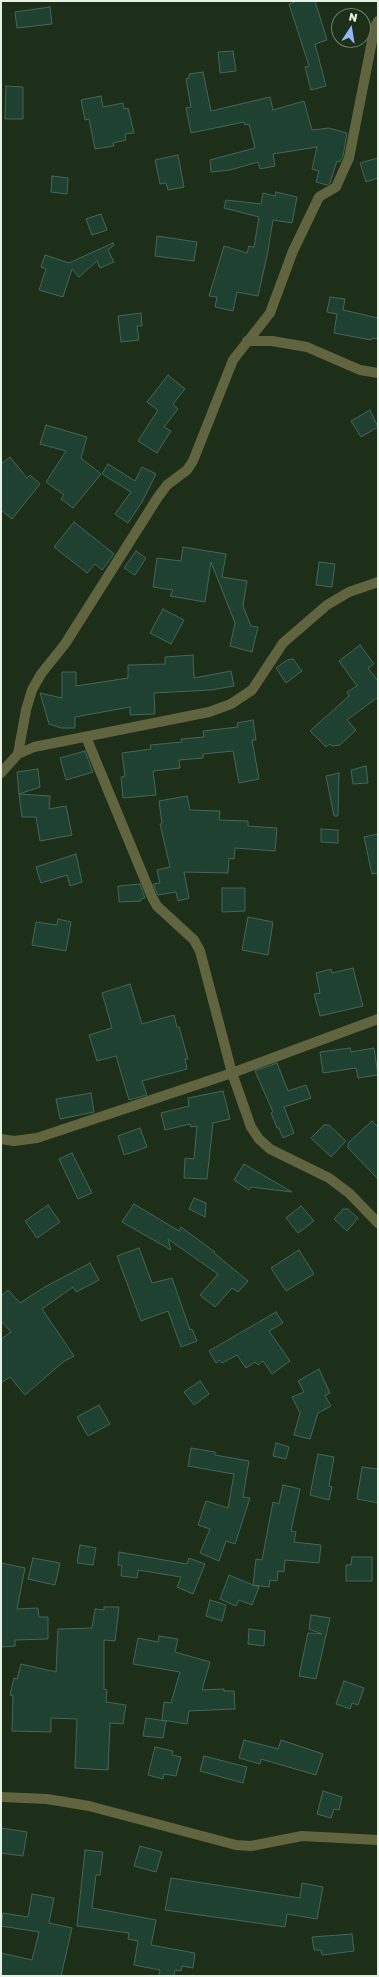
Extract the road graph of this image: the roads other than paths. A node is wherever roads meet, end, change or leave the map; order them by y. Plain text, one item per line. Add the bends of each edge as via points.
1 (378, 22) edge
2 (247, 341) junction
3 (378, 373) edge
4 (378, 582) edge
5 (86, 737) junction
6 (18, 754) junction
7 (1, 773) edge
8 (378, 1020) edge
9 (232, 1073) junction
10 (1, 1139) edge
11 (378, 1223) edge
12 (1, 1797) edge
13 (378, 1840) edge

1 - 2 street via 375,26 349,158 336,187 319,197 293,251 275,304
2 - 3 street via 307,347 360,370
2 - 6 street via 233,360 193,461 158,497 65,644 41,674 32,690
4 - 5 street via 349,592 327,605 283,643 252,690 231,704 209,712
5 - 6 street via 45,743
5 - 9 street via 152,897 157,906 189,935 200,951
6 - 7 street
8 - 9 street
9 - 10 street via 37,1138 14,1141
9 - 11 street via 251,1127 259,1139 270,1149 329,1178 348,1192
12 - 13 street via 47,1799 89,1806 236,1845 251,1846 302,1836

